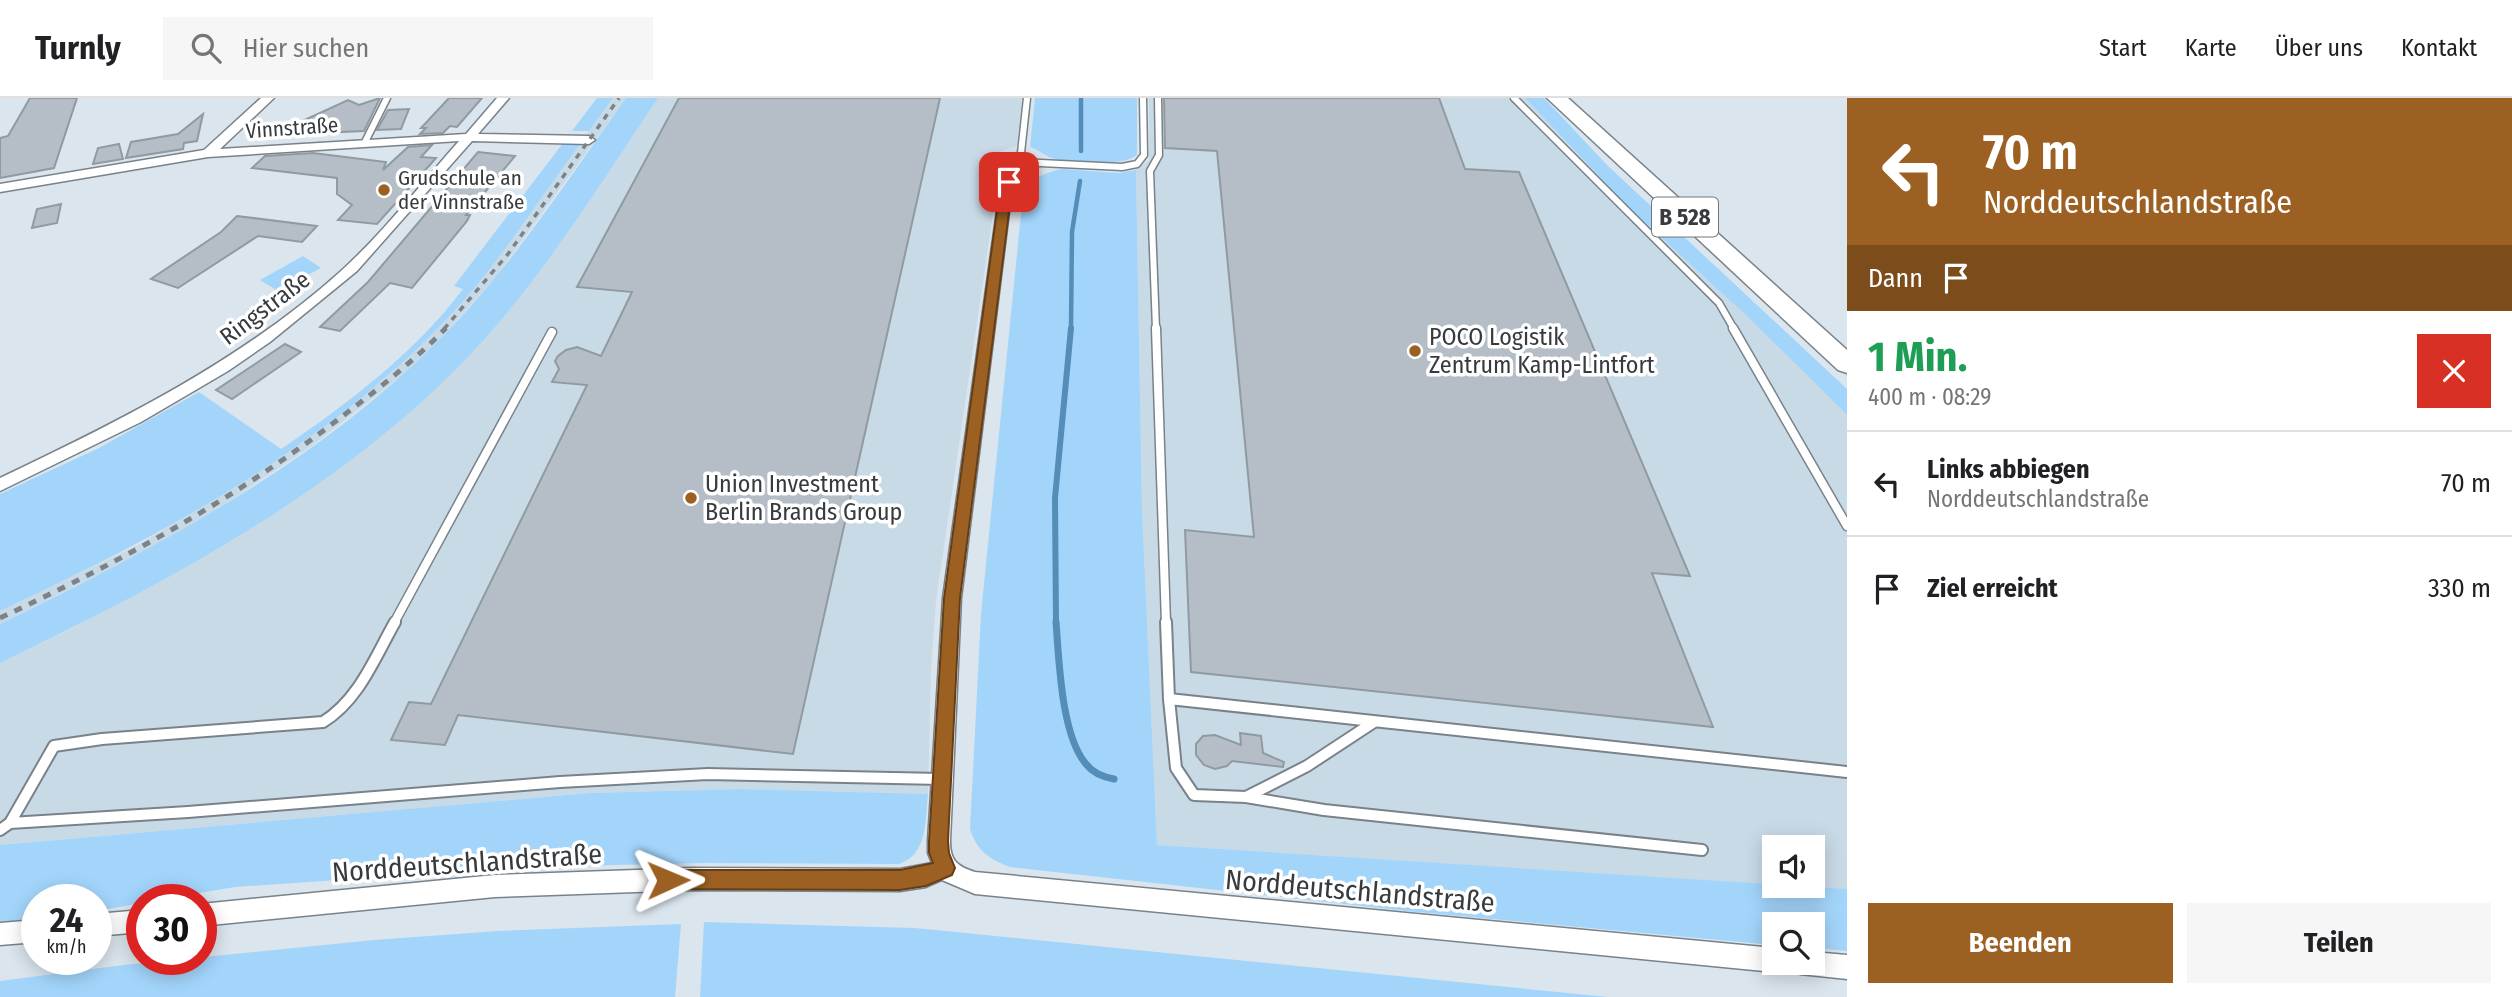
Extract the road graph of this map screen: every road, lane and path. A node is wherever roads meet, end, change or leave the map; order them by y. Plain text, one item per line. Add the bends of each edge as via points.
1 (268, 98) edge
2 (387, 98) edge
3 (503, 98) edge
4 (1027, 98) edge
5 (1143, 98) edge
6 (1158, 98) edge
7 (1514, 98) edge
8 (1556, 98) edge
9 (470, 137) junction
10 (589, 140) dead end
11 (365, 142) junction
12 (208, 153) junction
13 (1020, 162) junction
14 (0, 188) edge
15 (552, 332) dead end
16 (1812, 334) junction
17 (1847, 356) edge
18 (1847, 364) edge
19 (1847, 375) edge
20 (0, 485) edge
21 (1847, 526) edge
22 (1169, 699) junction
23 (1374, 722) junction
24 (1847, 772) edge
25 (942, 779) junction
26 (1246, 797) junction
27 (10, 822) junction
28 (0, 830) edge
29 (1702, 850) dead end
30 (945, 868) junction
31 (217, 913) edge
32 (21, 932) edge
33 (0, 934) edge
34 (1762, 959) edge
35 (1825, 965) edge
36 (1847, 967) edge

1 - 12 street
2 - 11 lane
3 - 9 street, Ringstraße
4 - 13 lane
5 - 13 lane via 1144,155 1137,164
6 - 22 lane via 1159,155 1150,171
7 - 21 lane via 1719,303
8 - 16 highway, B 528
9 - 10 street, Vinnstraße
9 - 11 street, Vinnstraße
9 - 20 street, Ringstraße via 344,277 260,342 104,436
11 - 12 street, Vinnstraße
12 - 14 street, Vinnstraße
13 - 25 street via 1005,196 954,584
15 - 27 lane via 360,686 338,713 323,722 54,746
16 - 17 highway
16 - 18 highway, B 528
16 - 19 highway
22 - 23 lane
22 - 26 lane via 1176,768 1194,794
23 - 24 lane
23 - 26 lane via 1307,766
25 - 27 lane via 708,774
25 - 30 street via 939,853
26 - 29 lane via 1324,810
27 - 28 lane
30 - 31 street, Norddeutschlandstraße via 900,880 693,879 495,886
30 - 34 street, Norddeutschlandstraße via 962,881 986,885
32 - 33 street
35 - 36 street

